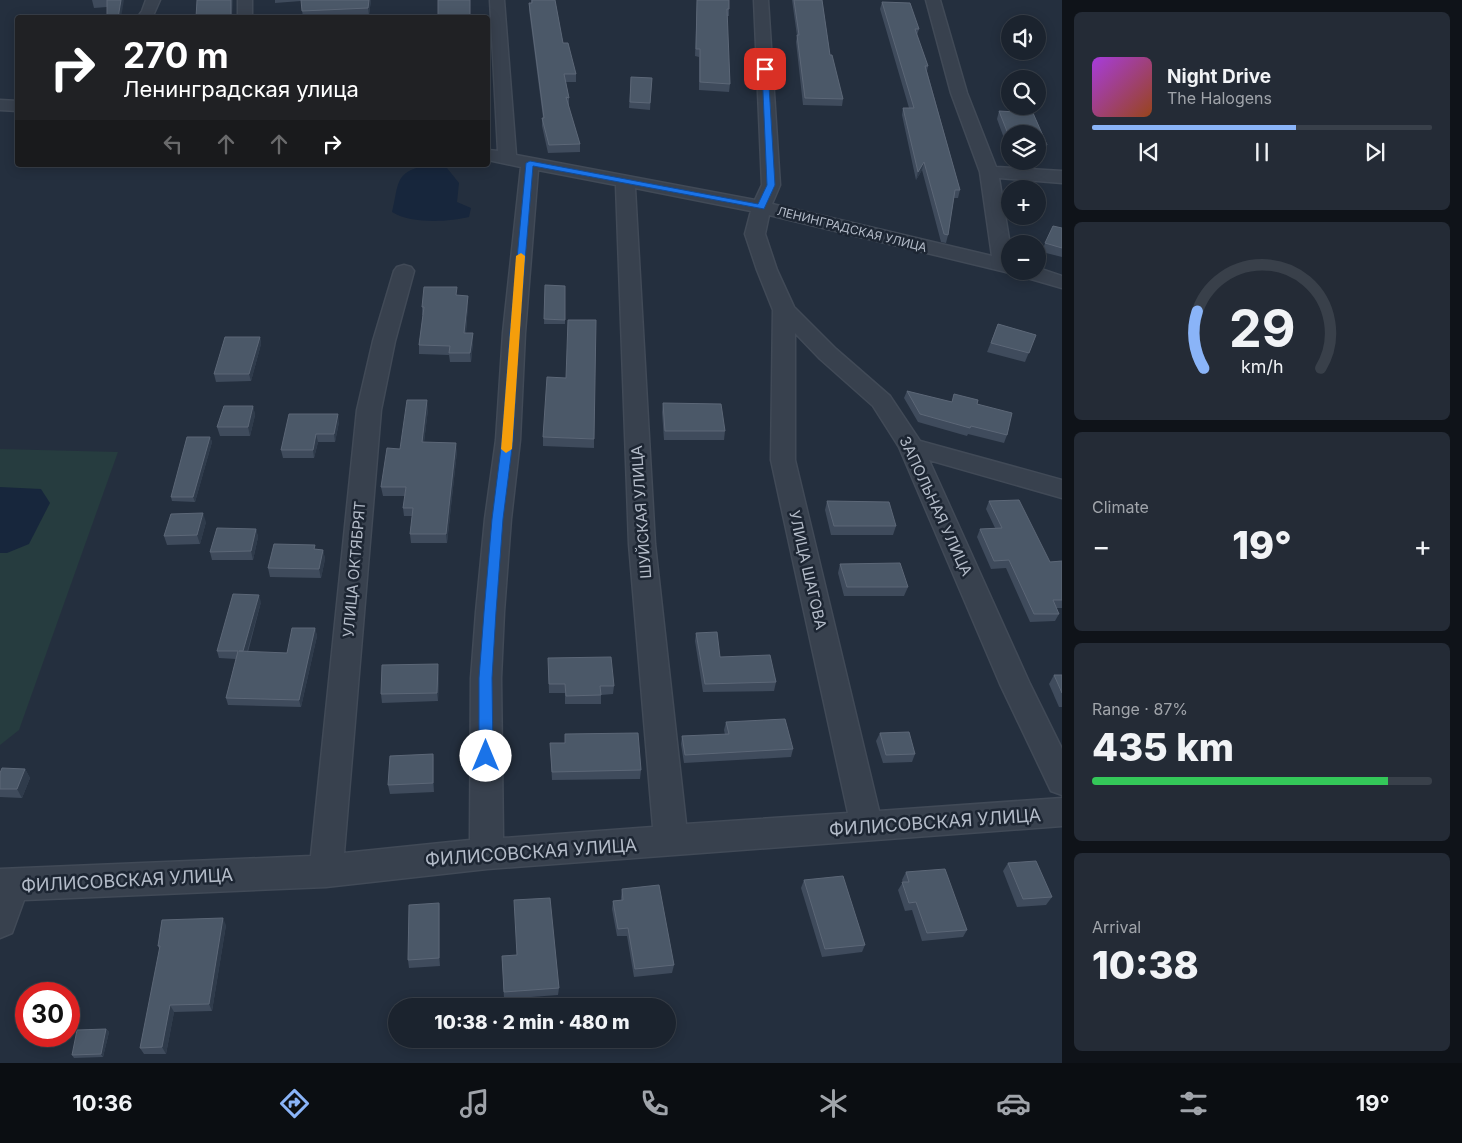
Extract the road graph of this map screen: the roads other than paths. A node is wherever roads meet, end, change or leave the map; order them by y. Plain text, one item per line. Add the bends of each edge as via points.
1 (153, 0) edge
2 (245, 0) edge
3 (497, 0) edge
4 (761, 0) edge
5 (933, 0) edge
6 (146, 15) edge
7 (245, 15) edge
8 (0, 105) edge
9 (15, 106) edge
10 (490, 155) edge
11 (518, 161) junction
12 (989, 172) junction
13 (1062, 177) edge
14 (625, 181) junction
15 (761, 207) junction
16 (1001, 238) edge
17 (1001, 265) edge
18 (404, 271) dead end
19 (1046, 277) edge
20 (1062, 282) edge
21 (784, 310) junction
22 (912, 447) junction
23 (1062, 489) edge
24 (1062, 781) edge
25 (1062, 812) edge
26 (867, 827) junction
27 (671, 842) junction
28 (487, 854) junction
29 (326, 870) junction
30 (5, 885) edge
31 (0, 921) edge

1 - 6 street
2 - 7 street
3 - 11 street
4 - 15 street, ЗАПОЛЬНАЯ УЛИЦА via 771,185
5 - 12 street via 959,94
8 - 9 street
10 - 11 street, ЛЕНИНГРАДСКАЯ УЛИЦА
11 - 14 street, ЛЕНИНГРАДСКАЯ УЛИЦА
11 - 28 street via 508,440 498,519 486,678
12 - 13 street
12 - 16 street
14 - 15 street, ЛЕНИНГРАДСКАЯ УЛИЦА
14 - 27 street, ШУЙСКАЯ УЛИЦА via 642,544
15 - 17 street, ЛЕНИНГРАДСКАЯ УЛИЦА
15 - 21 street, ЗАПОЛЬНАЯ УЛИЦА via 755,234
18 - 29 street, УЛИЦА ОКТЯБРЯТ via 369,410
19 - 20 street
21 - 22 street, ЗАПОЛЬНАЯ УЛИЦА via 882,401
21 - 26 street, УЛИЦА ШАГОВА via 783,460
22 - 23 street
22 - 24 street, ЗАПОЛЬНАЯ УЛИЦА via 1015,684
25 - 26 street, ФИЛИСОВСКАЯ УЛИЦА
26 - 27 street, ФИЛИСОВСКАЯ УЛИЦА
27 - 28 street, ФИЛИСОВСКАЯ УЛИЦА
28 - 29 street, ФИЛИСОВСКАЯ УЛИЦА
29 - 30 street, ФИЛИСОВСКАЯ УЛИЦА
30 - 31 street

